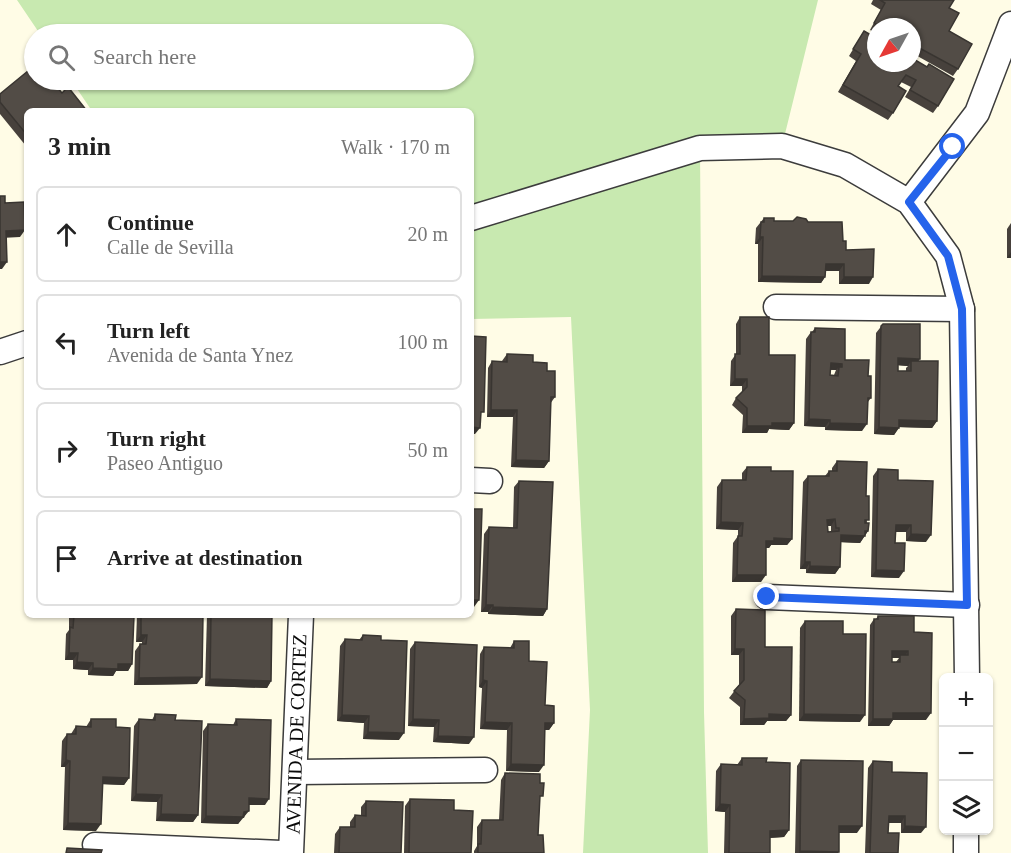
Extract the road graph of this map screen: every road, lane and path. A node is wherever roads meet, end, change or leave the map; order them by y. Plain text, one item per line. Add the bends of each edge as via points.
1 (1011, 24) edge
2 (909, 202) junction
3 (474, 217) edge
4 (776, 307) dead end
5 (962, 309) junction
6 (24, 344) edge
7 (0, 352) edge
8 (767, 597) dead end
9 (967, 605) junction
10 (301, 618) edge
11 (967, 673) edge
12 (485, 770) dead end
13 (295, 772) junction
14 (966, 835) edge
15 (95, 845) dead end
16 (281, 853) edge
17 (291, 853) edge
18 (966, 853) edge

1 - 2 street via 977,113
2 - 3 street via 845,165 782,146 700,148
2 - 5 street via 948,256
4 - 5 street
5 - 9 street
6 - 7 street
8 - 9 street
9 - 11 street
10 - 13 street, AVENIDA DE CORTEZ
12 - 13 street
13 - 17 street, AVENIDA DE CORTEZ
14 - 18 street
15 - 16 street

